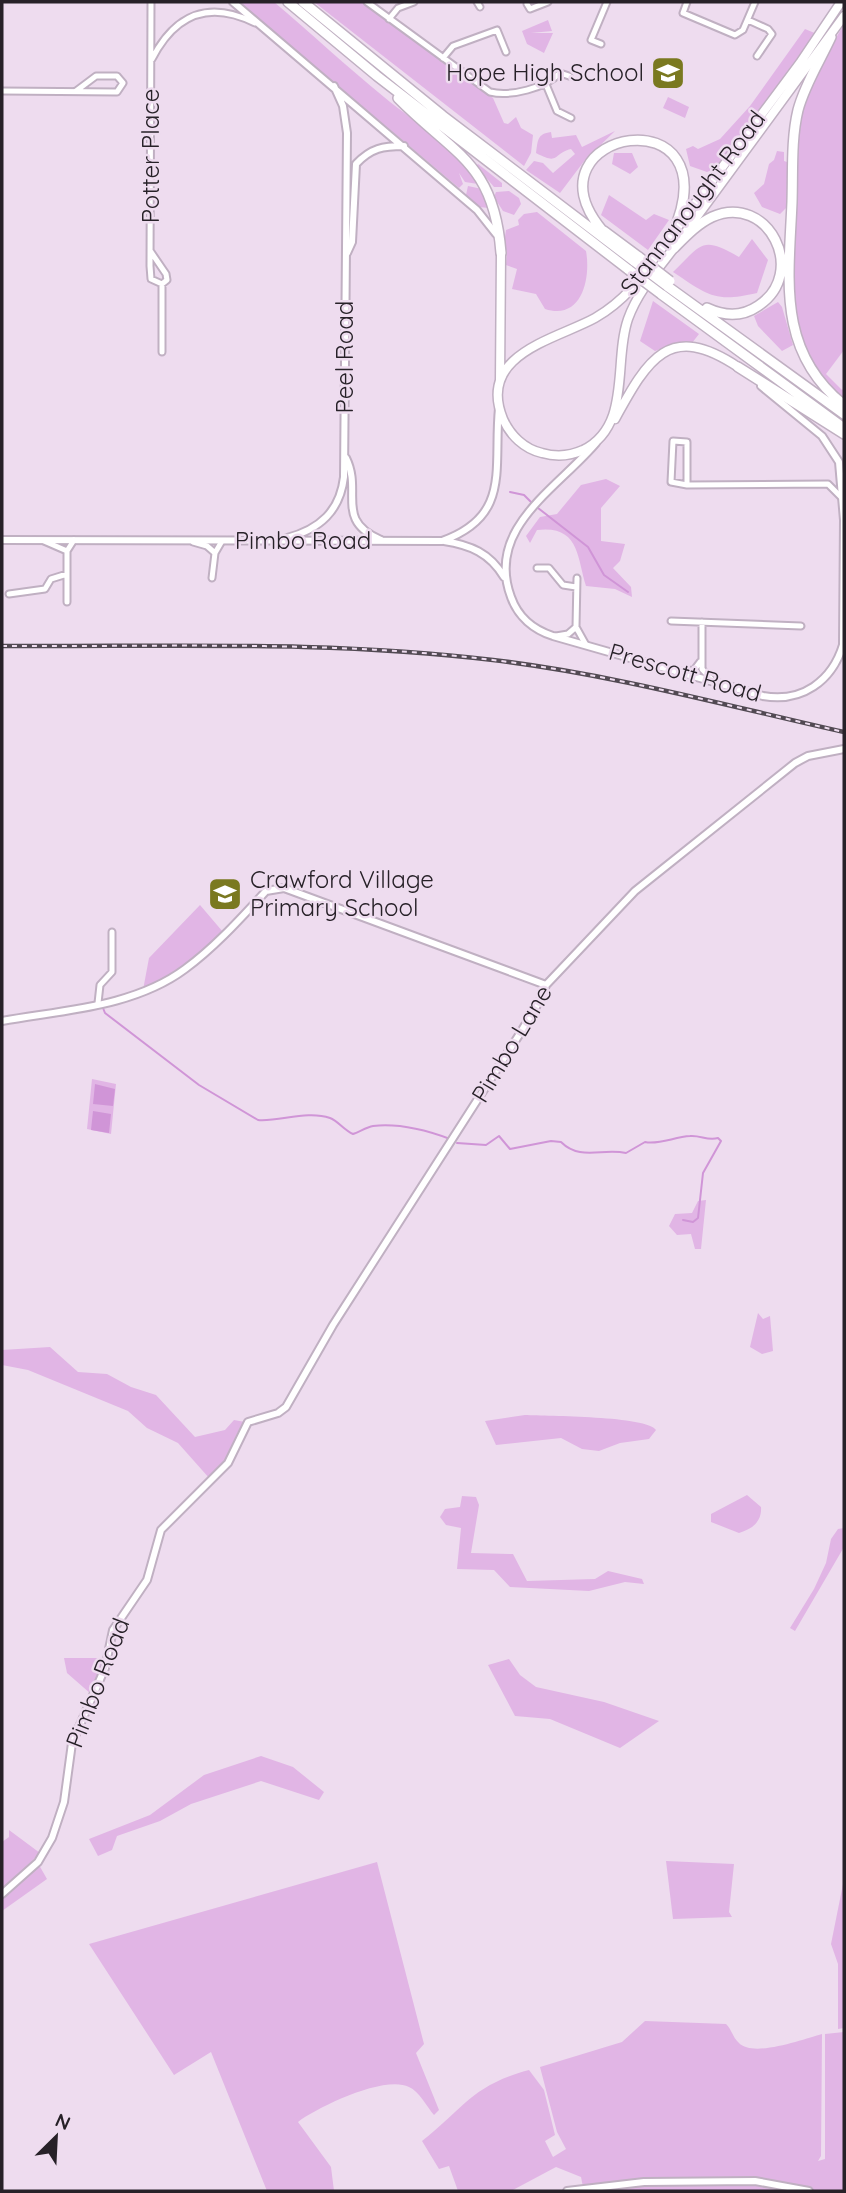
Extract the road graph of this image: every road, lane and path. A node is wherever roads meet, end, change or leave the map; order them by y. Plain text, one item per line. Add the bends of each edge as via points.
1 (151, 2) edge
2 (233, 2) edge
3 (288, 2) edge
4 (303, 2) edge
5 (367, 2) edge
6 (414, 2) edge
7 (548, 2) edge
8 (607, 2) edge
9 (687, 2) edge
10 (755, 2) edge
11 (841, 2) edge
12 (527, 4) dead end
13 (844, 16) edge
14 (388, 19) junction
15 (748, 20) junction
16 (261, 26) junction
17 (831, 37) junction
18 (601, 44) dead end
19 (754, 47) dead end
20 (506, 52) dead end
21 (443, 58) junction
22 (152, 59) junction
23 (377, 76) junction
24 (569, 76) dead end
25 (90, 80) junction
26 (545, 82) junction
27 (334, 86) junction
28 (2, 91) edge
29 (76, 91) junction
30 (98, 92) junction
31 (571, 118) dead end
32 (404, 146) junction
33 (527, 180) junction
34 (603, 230) junction
35 (672, 235) junction
36 (674, 248) junction
37 (151, 252) junction
38 (501, 253) junction
39 (345, 258) junction
40 (634, 263) junction
41 (162, 284) junction
42 (666, 287) junction
43 (707, 308) junction
44 (162, 352) dead end
45 (738, 367) junction
46 (780, 368) junction
47 (500, 388) junction
48 (844, 405) edge
49 (499, 406) junction
50 (844, 414) edge
51 (609, 427) junction
52 (844, 428) edge
53 (844, 434) edge
54 (600, 439) junction
55 (345, 456) junction
56 (841, 467) junction
57 (828, 484) junction
58 (687, 485) junction
59 (842, 500) junction
60 (2, 540) edge
61 (42, 540) junction
62 (74, 540) junction
63 (187, 541) junction
64 (222, 541) junction
65 (279, 541) junction
66 (384, 541) junction
67 (442, 541) junction
68 (67, 551) junction
69 (215, 553) junction
70 (537, 568) dead end
71 (67, 574) junction
72 (212, 578) dead end
73 (577, 578) dead end
74 (505, 580) junction
75 (576, 587) junction
76 (9, 594) dead end
77 (844, 601) edge
78 (67, 602) dead end
79 (671, 621) dead end
80 (702, 622) junction
81 (576, 626) junction
82 (801, 626) dead end
83 (844, 626) edge
84 (553, 636) junction
85 (586, 645) junction
86 (701, 659) junction
87 (670, 670) junction
88 (717, 683) junction
89 (844, 748) edge
90 (112, 933) dead end
91 (545, 985) junction
92 (98, 1003) junction
93 (2, 1021) edge
94 (261, 1416) joint
95 (2, 1894) edge
96 (567, 2191) edge
97 (809, 2191) edge

1 - 22 street, Potter Place
2 - 16 street
3 - 23 highway
4 - 33 highway
5 - 14 street
6 - 14 street via 398,8
7 - 12 street via 530,9
8 - 18 street via 591,40
9 - 15 street via 683,13 732,34 741,33
10 - 15 street
11 - 35 main road, Stannanought Road
13 - 17 main road, Stannanought Road
14 - 21 street
15 - 19 street via 772,34 760,53
16 - 22 street, Potter Place via 231,13 197,13 168,33
16 - 27 street
17 - 36 main road, Stannanought Road
17 - 48 highway via 805,92 795,130 788,294 799,346 811,371
20 - 21 street via 497,30 453,46
21 - 26 street via 481,87 498,93 516,93
22 - 37 street, Potter Place
23 - 38 highway via 471,163 497,214
23 - 40 highway
24 - 26 street via 560,72
25 - 29 street
25 - 30 street
25 - 30 street via 99,76 122,80 120,91
26 - 31 street via 557,111
27 - 32 street
27 - 39 street, Peel Road via 346,121
28 - 29 street
29 - 30 street
32 - 38 street via 486,219
32 - 39 street, Peel Road via 383,146 366,153 356,164 352,242
33 - 34 highway
33 - 40 highway
34 - 35 highway via 584,201 586,174 610,145 636,139 669,152 684,175 685,202
34 - 40 highway
35 - 47 main road, Stannanought Road via 617,303 593,320 523,351 506,371
36 - 43 highway via 698,225 719,214 757,218 774,235 783,260 772,295 753,309 736,314
36 - 51 main road, Stannanought Road via 628,318
37 - 41 street, Potter Place via 151,279
37 - 41 street, Potter Place via 166,274
38 - 47 main road
39 - 55 street, Peel Road
40 - 42 highway, bridge
41 - 44 street, Potter Place
42 - 43 highway
42 - 46 highway
42 - 52 highway
43 - 46 highway
45 - 51 main road, Prescott Road via 696,346 670,348 641,374
45 - 53 highway
45 - 56 street, Prescott Road via 822,436
46 - 50 highway
47 - 49 main road, Stannanought Road
49 - 54 main road, Stannanought Road via 518,440 537,452 551,456 574,453
49 - 67 street, Pimbo Road via 496,488 489,508 478,522
51 - 54 main road, Stannanought Road
54 - 74 street via 519,523 510,539
55 - 65 street, Peel Road via 342,488 331,513 311,530
55 - 66 street, Peel Road via 352,469 355,520
56 - 57 street
56 - 59 street, Prescott Road
57 - 58 street
57 - 59 street
58 - 58 street via 671,482 673,441 687,442
59 - 77 street, Prescott Road
60 - 61 street, Pimbo Road
61 - 62 street, Pimbo Road
61 - 68 street
62 - 63 street, Pimbo Road
62 - 68 street
63 - 64 street, Pimbo Road
63 - 69 street
64 - 65 street, Pimbo Road
64 - 69 street
65 - 66 street, Pimbo Road
66 - 67 street, Pimbo Road
67 - 74 street via 477,550
68 - 71 street
69 - 72 street
70 - 75 street via 549,568 563,585
71 - 76 street via 51,579 45,589
71 - 78 street
73 - 75 street
74 - 84 street, Prescott Road via 524,619
75 - 81 street
77 - 83 street, Prescott Road
79 - 80 street
80 - 82 street
80 - 86 street
81 - 84 street via 568,634
81 - 85 street
83 - 88 street, Prescott Road via 843,645 834,666 804,692 771,698
84 - 85 street, Prescott Road
85 - 87 street, Prescott Road
86 - 87 street via 694,670
86 - 88 street via 704,674
87 - 88 street, Prescott Road
89 - 91 street, Pimbo Lane via 795,763 655,874
90 - 92 street via 112,972 100,985
91 - 92 street via 284,888 270,890 184,970 137,994
91 - 94 street, Pimbo Lane via 519,1035 332,1325 286,1407
92 - 93 street
94 - 95 street, Pimbo Road via 248,1422 234,1456 218,1476 161,1530 147,1580 113,1630 106,1668 72,1743 64,1802 52,1838 38,1862
96 - 97 street via 644,2182 755,2181

